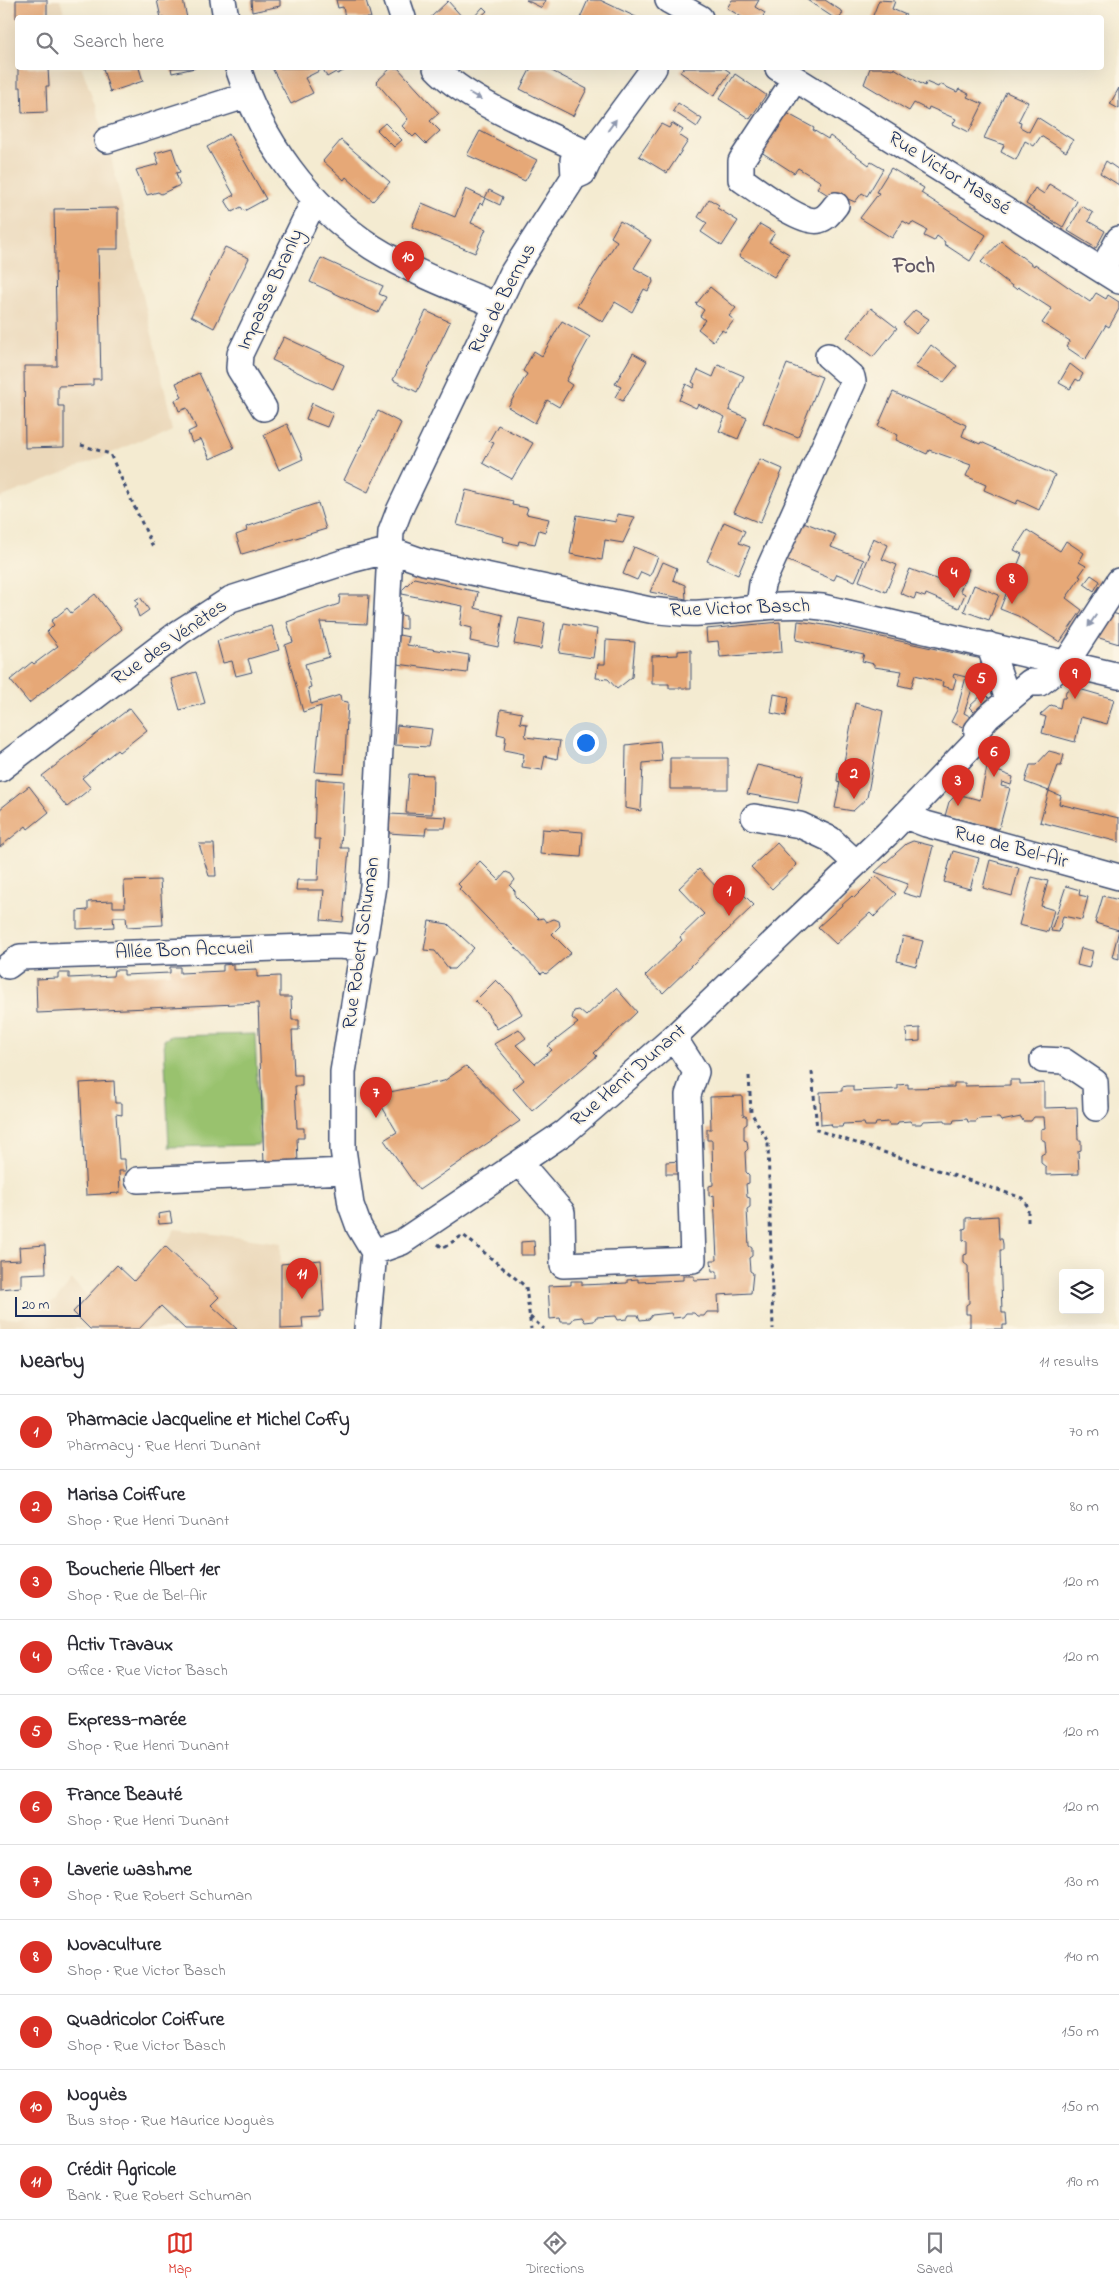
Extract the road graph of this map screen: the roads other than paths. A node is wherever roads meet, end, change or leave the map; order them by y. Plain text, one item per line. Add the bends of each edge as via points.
1 (223, 0) edge
2 (397, 0) edge
3 (668, 0) edge
4 (696, 12) edge
5 (226, 15) edge
6 (402, 15) edge
7 (239, 70) edge
8 (438, 70) edge
9 (652, 70) edge
10 (786, 73) edge
11 (248, 95) junction
12 (107, 140) dead end
13 (587, 149) junction
14 (315, 199) junction
15 (836, 205) dead end
16 (1119, 239) edge
17 (1110, 276) edge
18 (496, 305) junction
19 (828, 356) dead end
20 (264, 408) dead end
21 (390, 550) junction
22 (1119, 581) edge
23 (759, 606) junction
24 (989, 645) junction
25 (1066, 662) junction
26 (1119, 676) edge
27 (1040, 683) junction
28 (1008, 700) junction
29 (977, 740) junction
30 (0, 769) edge
31 (904, 816) junction
32 (754, 817) dead end
33 (856, 863) junction
34 (1119, 877) edge
35 (364, 948) junction
36 (8, 966) dead end
37 (672, 1040) junction
38 (1043, 1060) dead end
39 (1096, 1108) dead end
40 (520, 1163) junction
41 (346, 1171) junction
42 (138, 1180) dead end
43 (374, 1252) junction
44 (367, 1329) edge

1 - 5 street
2 - 6 street
3 - 4 street
7 - 11 street
8 -> 13 street via 477,98
13 -> 9 street
10 - 15 street via 741,161 741,179 800,217 816,221 826,218
10 - 17 street, Rue Victor Massé
11 - 12 street
11 - 14 street via 278,154
13 - 18 street, Rue de Bernus via 573,160 574,178 513,272
14 - 18 street via 372,246 439,281
14 - 20 street, Impasse Branly via 240,354 239,368
16 - 17 street
18 - 21 street, Rue de Bernus via 399,511 391,532
19 - 23 street via 852,377 853,382 762,584
21 - 23 street, Rue Victor Basch via 424,562 650,610 700,613
21 - 30 street, Rue des Vénètes via 231,599 180,632
21 - 35 street, Rue Robert Schuman via 373,886
22 -> 25 street, Rue Henri Dunant
23 - 24 street, Rue Victor Basch via 822,607
24 - 25 street, Rue Victor Basch
24 - 28 street
25 - 26 street, Rue Victor Basch
25 - 27 street, Rue Henri Dunant
27 - 28 street, Rue Henri Dunant via 1030,682
27 - 29 street, Rue Henri Dunant via 1041,692 986,740
28 - 29 street, Rue Henri Dunant via 977,730
29 - 31 street, Rue Henri Dunant
31 - 33 street, Rue Henri Dunant
31 - 34 street, Rue de Bel-Air
32 - 33 street via 800,826 822,835
33 - 37 street, Rue Henri Dunant
35 - 36 street, Allée Bon Accueil via 338,946 20,957
35 - 41 street, Rue Robert Schuman via 343,1072 342,1123
37 - 40 street, Rue Henri Dunant via 565,1132
37 - 40 street via 696,1072 688,1095 692,1260 564,1265 562,1212
38 - 39 street via 1064,1061 1095,1082
40 - 43 street, Rue Henri Dunant via 402,1242
41 - 42 street
41 - 43 street, Rue Robert Schuman via 351,1205
43 - 44 street

